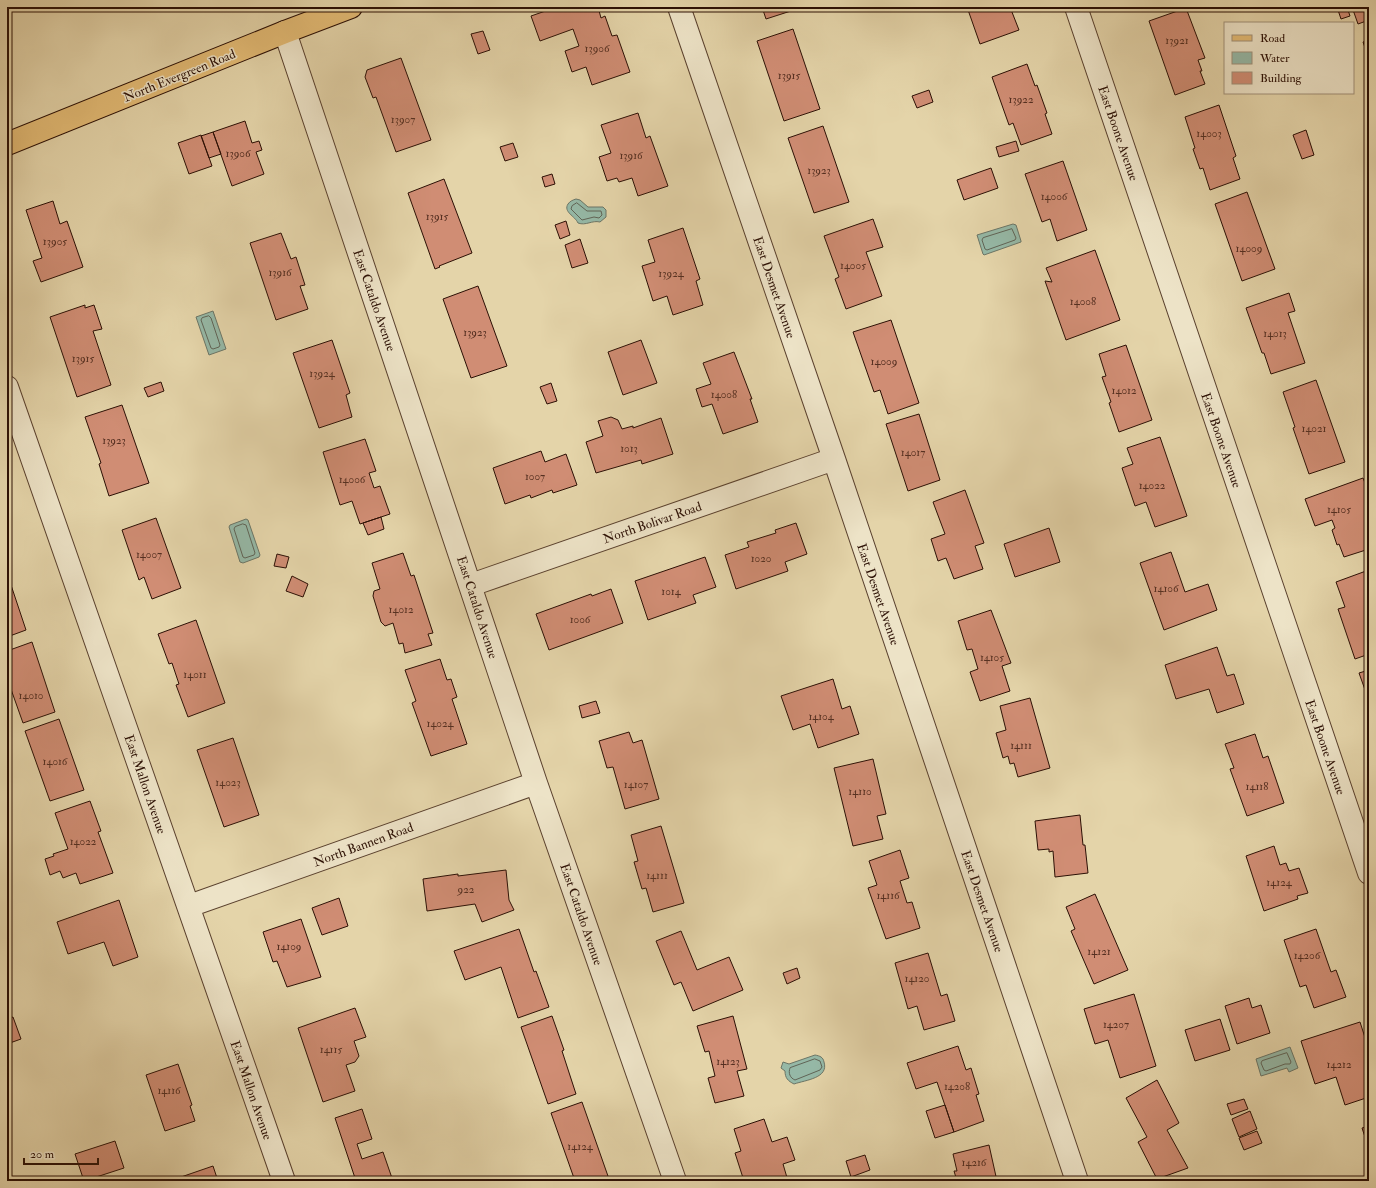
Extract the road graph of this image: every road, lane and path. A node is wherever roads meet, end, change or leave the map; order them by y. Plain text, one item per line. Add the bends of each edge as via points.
1 (351, 7) edge
2 (679, 7) edge
3 (1076, 7) edge
4 (285, 32) junction
5 (7, 144) edge
6 (7, 387) edge
7 (834, 459) junction
8 (471, 586) junction
9 (536, 783) junction
10 (1369, 873) edge
11 (189, 906) junction
12 (284, 1181) edge
13 (675, 1181) edge
14 (1077, 1181) edge

1 - 4 main road, North Evergreen Road
2 - 7 street, East Desmet Avenue
3 - 10 street, East Boone Avenue
4 - 5 main road, North Evergreen Road
4 - 8 street, East Cataldo Avenue
6 - 11 street, East Mallon Avenue
7 - 8 street, North Bolivar Road
7 - 14 street, East Desmet Avenue
8 - 9 street, East Cataldo Avenue
9 - 11 street, North Bannen Road
9 - 13 street, East Cataldo Avenue
11 - 12 street, East Mallon Avenue

